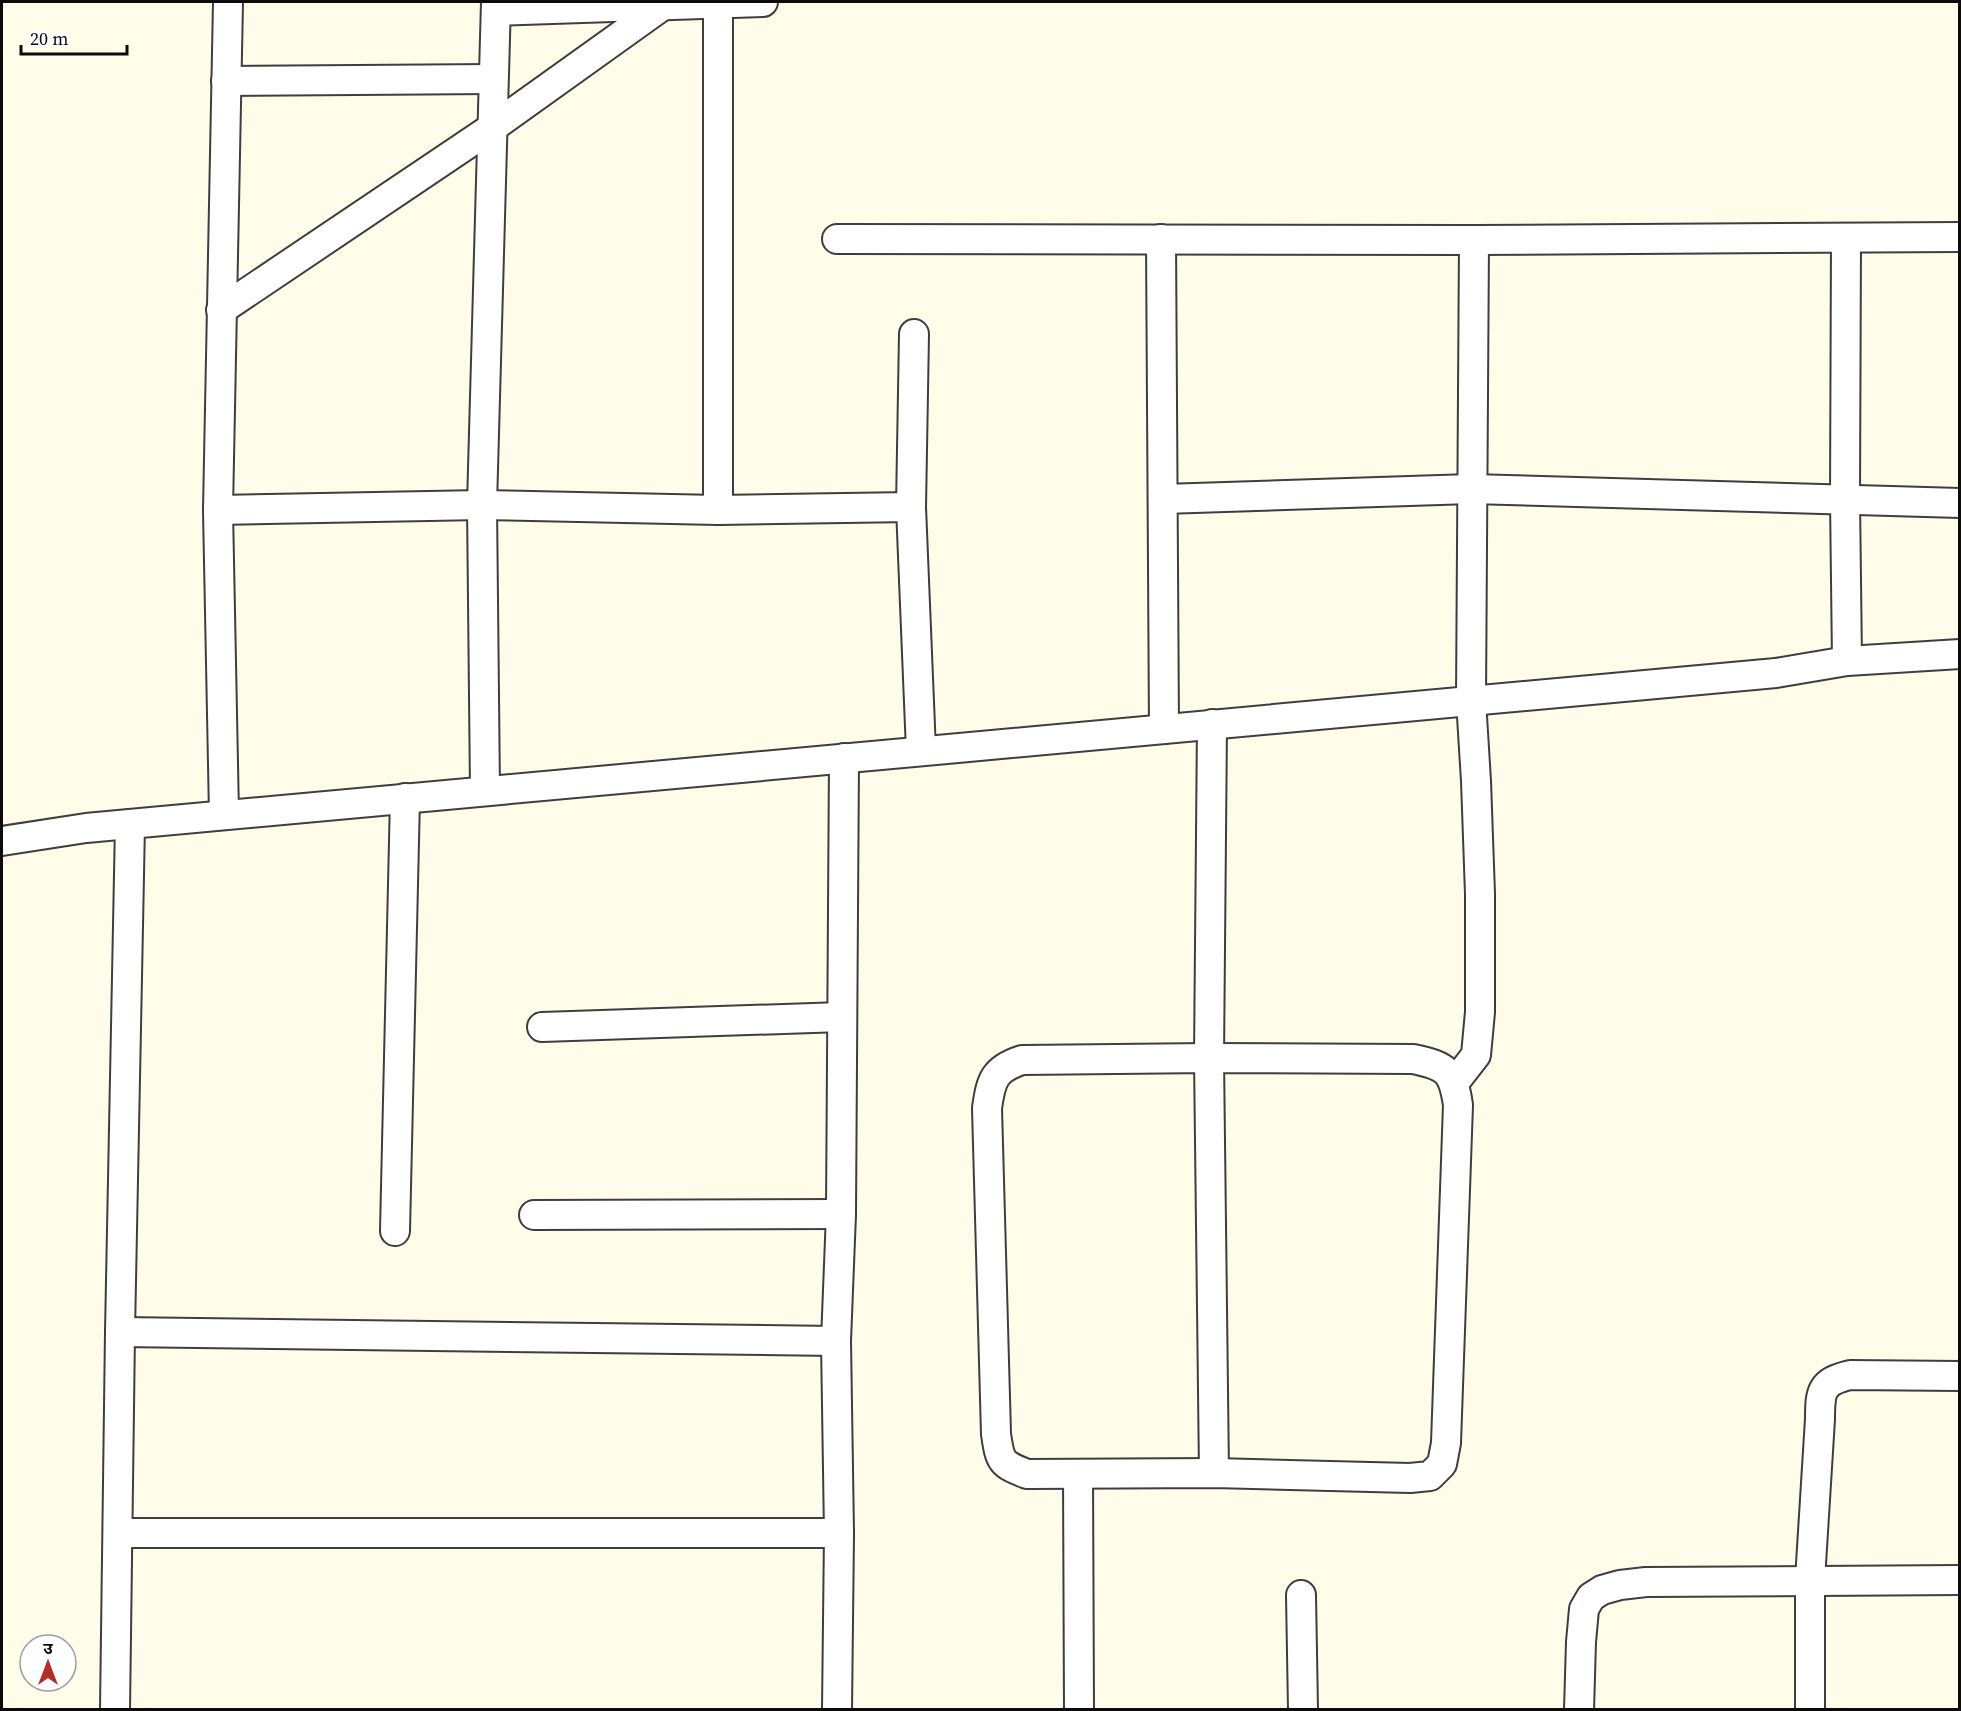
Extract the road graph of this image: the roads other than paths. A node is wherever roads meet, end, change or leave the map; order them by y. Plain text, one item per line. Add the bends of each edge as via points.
1 (228, 2) edge
2 (763, 2) edge
3 (718, 3) edge
4 (496, 6) edge
5 (662, 6) junction
6 (493, 79) junction
7 (226, 81) junction
8 (493, 127) junction
9 (1959, 237) edge
10 (1846, 238) junction
11 (837, 239) dead end
12 (1161, 239) junction
13 (1473, 240) junction
14 (221, 310) junction
15 (914, 334) dead end
16 (1472, 489) junction
17 (1163, 499) junction
18 (1845, 499) junction
19 (1959, 503) edge
20 (482, 505) junction
21 (911, 507) junction
22 (218, 510) junction
23 (718, 510) junction
24 (1959, 654) edge
25 (1847, 660) junction
26 (1471, 700) junction
27 (1212, 724) junction
28 (1164, 729) junction
29 (921, 751) junction
30 (844, 758) junction
31 (485, 791) junction
32 (405, 798) junction
33 (224, 815) junction
34 (130, 824) junction
35 (2, 842) edge
36 (842, 1017) junction
37 (542, 1027) dead end
38 (1209, 1058) junction
39 (1455, 1082) junction
40 (841, 1214) junction
41 (534, 1215) dead end
42 (395, 1231) dead end
43 (120, 1332) junction
44 (836, 1341) junction
45 (1959, 1376) edge
46 (1214, 1473) junction
47 (1078, 1474) junction
48 (118, 1533) junction
49 (838, 1533) junction
50 (1810, 1580) junction
51 (1959, 1580) edge
52 (1301, 1595) dead end
53 (115, 1710) edge
54 (837, 1710) edge
55 (1079, 1710) edge
56 (1303, 1710) edge
57 (1579, 1710) edge
58 (1810, 1710) edge

1 - 7 street
2 - 3 street
3 - 5 street
3 - 23 street
4 - 5 street
4 - 6 street
5 - 8 street
6 - 7 street
6 - 8 street
7 - 14 street
8 - 14 street
8 - 20 street
9 - 10 street
10 - 13 street
10 - 18 street
11 - 12 street
12 - 13 street
12 - 17 street
13 - 16 street
14 - 22 street
15 - 21 street
16 - 17 street
16 - 18 street
16 - 26 street
17 - 28 street
18 - 19 street
18 - 25 street
20 - 22 street
20 - 23 street
20 - 31 street
21 - 23 street
21 - 29 street
22 - 33 street
24 - 25 street
25 - 26 street via 1776,673
26 - 27 street
26 - 39 street via 1480,894 1480,1012 1476,1055
27 - 28 street
27 - 38 street
28 - 29 street
29 - 30 street
30 - 31 street
30 - 36 street
31 - 32 street
32 - 33 street
32 - 42 street
33 - 34 street
34 - 35 street
34 - 43 street
36 - 37 street
36 - 40 street
38 - 39 street via 1413,1059 1445,1069
38 - 46 street
38 - 47 street via 1022,1060 996,1074 990,1089 987,1108 999,1455 1007,1467 1027,1474
39 - 46 street via 1458,1128 1442,1464 1430,1476 1410,1479
40 - 41 street
40 - 44 street
43 - 44 street
43 - 48 street
44 - 49 street
45 - 50 street via 1850,1375 1834,1378 1824,1387
46 - 47 street
47 - 55 street
48 - 49 street
48 - 53 street
49 - 54 street
50 - 51 street
50 - 57 street via 1646,1582 1602,1590 1591,1597 1584,1609
50 - 58 street
52 - 56 street

